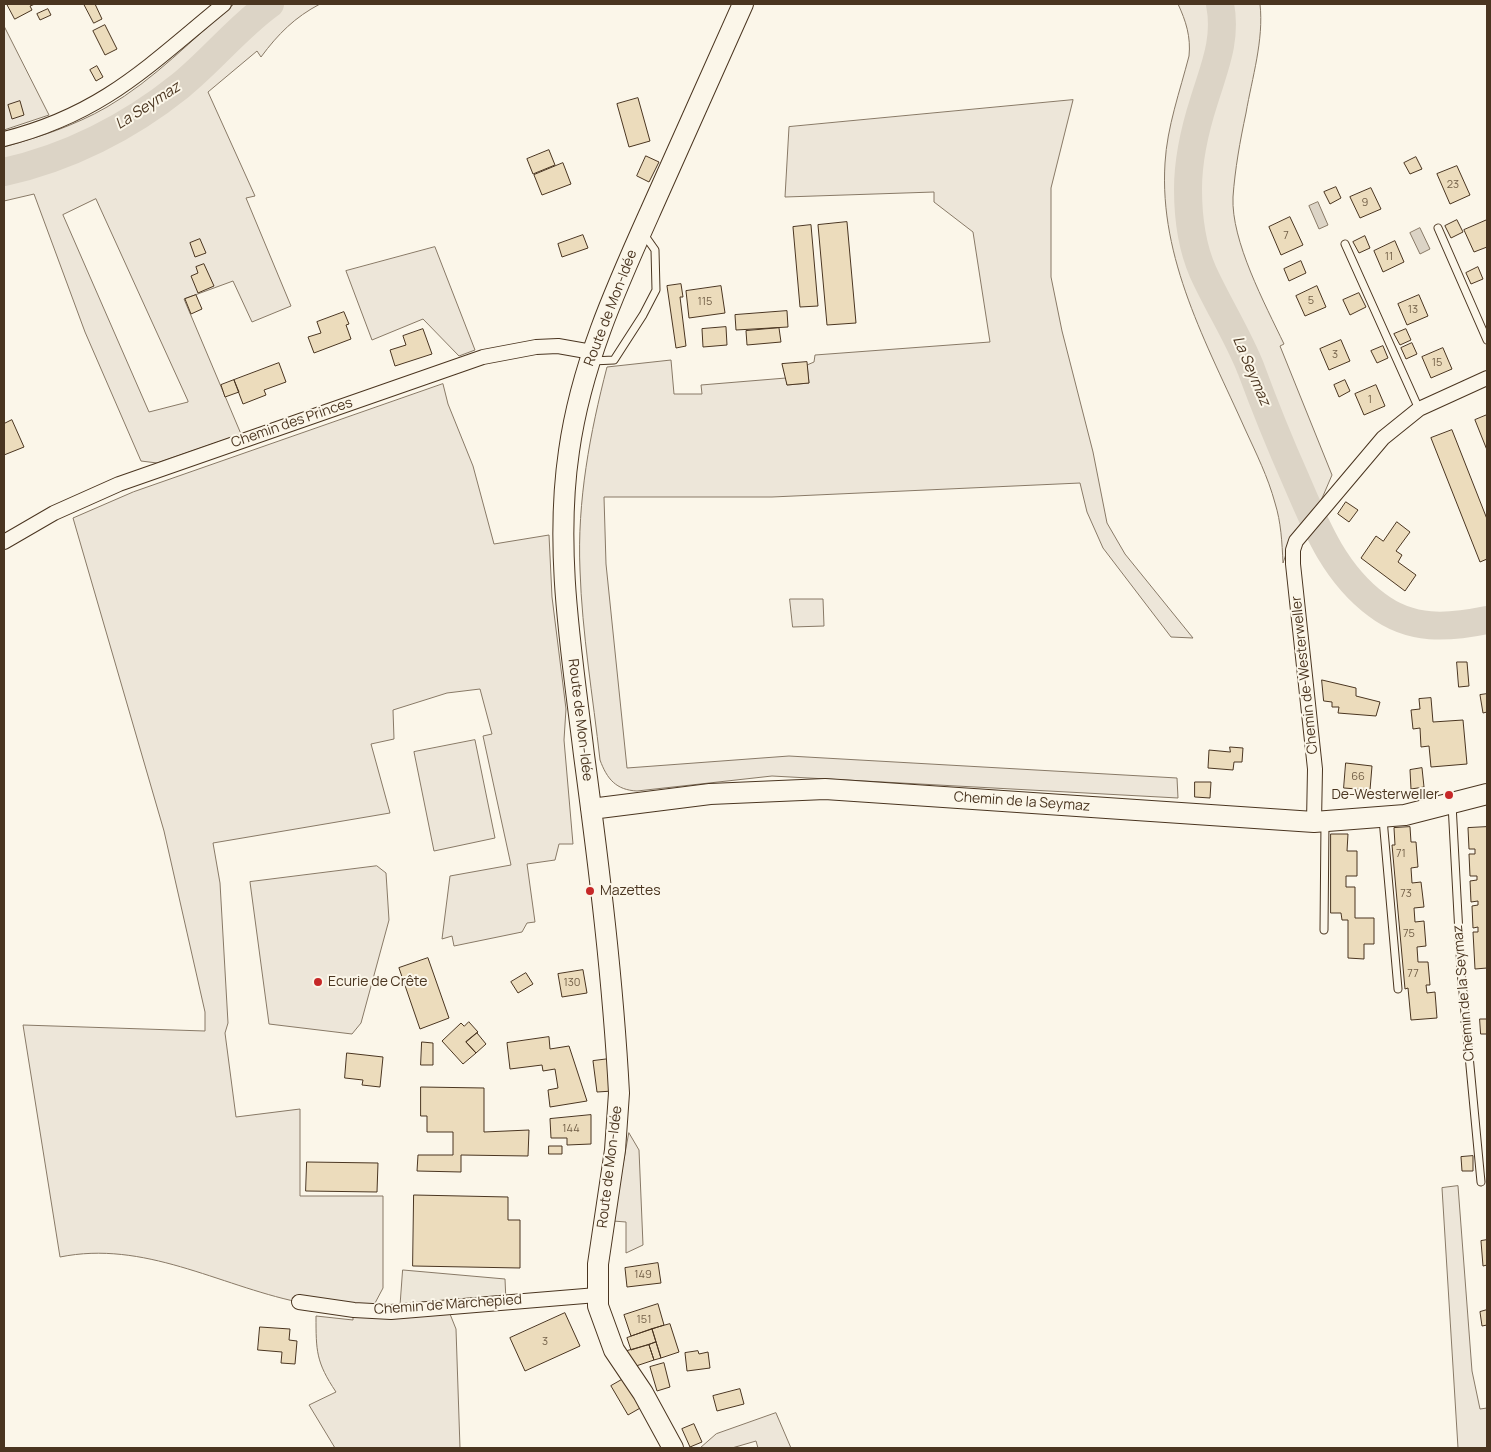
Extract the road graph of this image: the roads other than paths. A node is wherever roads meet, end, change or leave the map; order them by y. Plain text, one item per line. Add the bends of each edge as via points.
1 (224, 4) edge
2 (743, 4) edge
3 (4, 139) edge
4 (1438, 228) dead end
5 (642, 232) junction
6 (1345, 244) dead end
7 (1487, 340) edge
8 (590, 357) junction
9 (1487, 378) edge
10 (1420, 409) junction
11 (4, 542) edge
12 (1487, 794) edge
13 (1452, 804) junction
14 (591, 809) junction
15 (1383, 818) junction
16 (1319, 822) junction
17 (1324, 930) dead end
18 (1398, 989) dead end
19 (1481, 1182) dead end
20 (597, 1295) junction
21 (299, 1302) dead end
22 (673, 1448) edge

1 - 3 street via 115,92 71,117
2 - 5 street, Route de Mon-Idée
4 - 7 lane
5 - 8 street, Route de Mon-Idée
5 - 8 lane via 655,250 656,290 644,315 614,360
6 - 10 lane
8 - 11 street, Chemin des Princes via 558,346 536,346 483,357 119,484 54,513
8 - 14 street, Route de Mon-Idée via 576,408 569,451 563,558 568,629
9 - 10 street, Chemin de-Westerweller
10 - 16 street, Chemin de-Westerweller via 1383,438 1320,511 1293,550
12 - 13 street, Chemin de la Seymaz
13 - 15 street, Chemin de la Seymaz
13 - 19 lane, Chemin de la Seymaz via 1461,971
14 - 16 street, Chemin de la Seymaz via 710,794 825,789
14 - 20 street, Route de Mon-Idée via 620,1106 599,1256
15 - 16 street, Chemin de la Seymaz
15 - 18 lane
16 - 17 lane
20 - 21 street, Chemin de Marchepied via 391,1312
20 - 22 street, Route de Mon-Idée via 614,1350 643,1393

